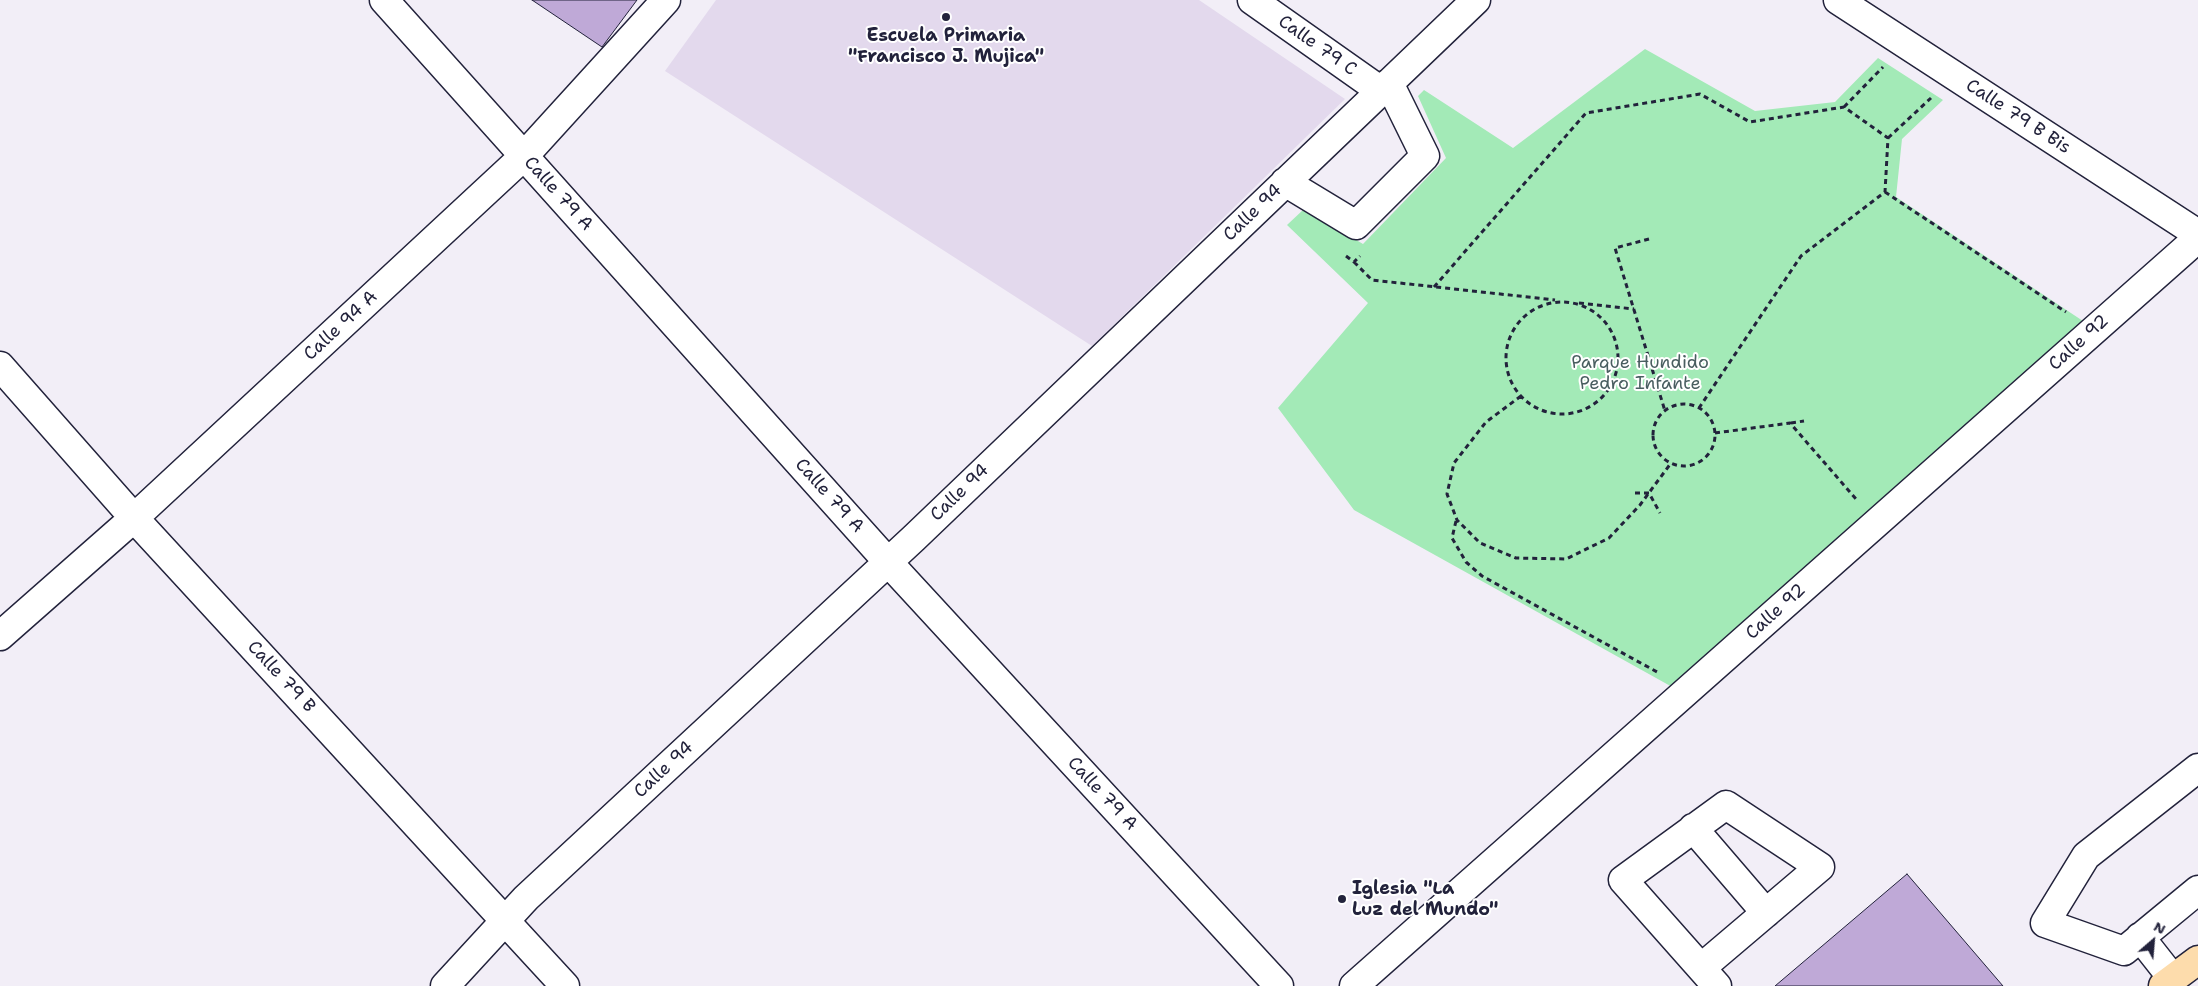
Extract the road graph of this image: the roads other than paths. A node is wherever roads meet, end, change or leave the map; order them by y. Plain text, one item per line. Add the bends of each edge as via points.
1 (384, 0) edge
2 (666, 0) edge
3 (1252, 0) edge
4 (1476, 0) edge
5 (1838, 0) edge
6 (1385, 87) junction
7 (524, 156) junction
8 (1285, 182) junction
9 (2198, 236) edge
10 (0, 366) edge
11 (134, 518) junction
12 (888, 562) junction
13 (0, 636) edge
14 (2198, 768) edge
15 (1694, 828) junction
16 (2198, 890) edge
17 (1766, 913) junction
18 (506, 920) junction
19 (2140, 937) junction
20 (2198, 960) edge
21 (1709, 977) edge
22 (2168, 982) edge
23 (445, 986) edge
24 (565, 986) edge
25 (1279, 986) edge
26 (1354, 986) edge

1 - 7 street, Calle 79 A
2 - 7 street, Calle 94 A
3 - 6 street, Calle 79 C
4 - 6 street, Calle 94
5 - 9 street, Calle 79 B Bis
6 - 8 street, Calle 94
6 - 8 street via 1425,156 1356,225
7 - 11 street, Calle 94 A
7 - 12 street, Calle 79 A
8 - 12 street, Calle 94
9 - 26 street, Calle 92
10 - 11 street, Calle 79 B
11 - 13 street, Calle 94 A
11 - 18 street, Calle 79 B
12 - 18 street, Calle 94
12 - 25 street, Calle 79 A
14 - 19 street via 2086,856 2045,923 2124,951
15 - 17 street
15 - 17 street via 1726,804 1820,867
15 - 21 street via 1623,880
16 - 19 street
17 - 21 street
18 - 23 street, Calle 94
18 - 24 street, Calle 79 B
19 - 22 street
20 - 22 main road

